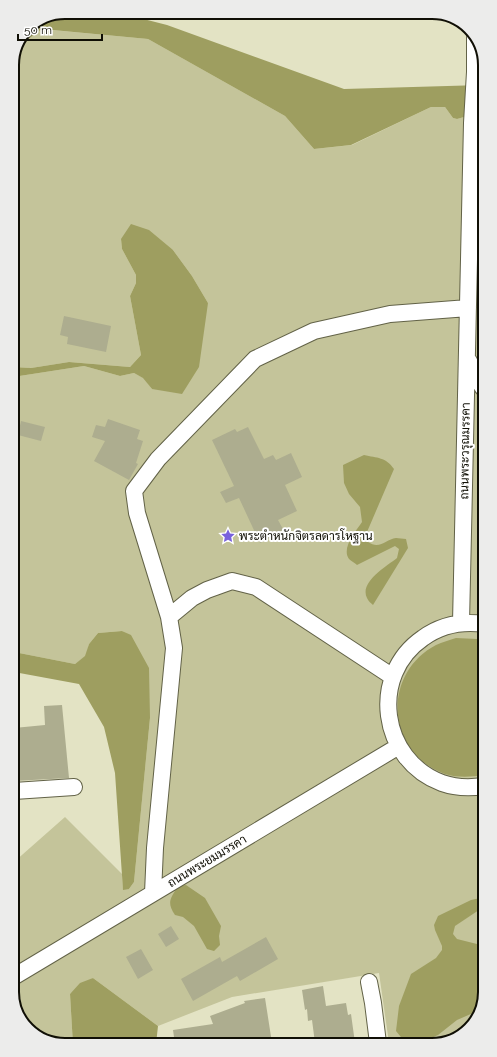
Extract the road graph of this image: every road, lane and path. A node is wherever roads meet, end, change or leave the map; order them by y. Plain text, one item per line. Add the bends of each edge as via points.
1 (475, 47) edge
2 (468, 308) junction
3 (467, 356) junction
4 (478, 380) edge
5 (169, 617) junction
6 (461, 624) junction
7 (478, 624) edge
8 (392, 677) junction
9 (399, 746) junction
10 (74, 787) dead end
11 (478, 787) edge
12 (19, 791) edge
13 (153, 893) junction
14 (19, 974) edge
15 (369, 982) dead end
16 (378, 1038) edge

1 - 2 street, ถนนพระวรุณมรรคา
2 - 3 street, ถนนพระวรุณมรรคา
2 - 5 street via 390,314 314,331 261,356 255,359 158,459 134,491 138,513
3 - 4 street
3 - 6 street, ถนนพระวรุณมรรคา
5 - 8 street via 192,598 232,581 256,587
5 - 13 street via 174,648
6 - 7 street
6 - 8 street via 442,628 417,642 398,664
8 - 9 street via 389,690 389,719
9 - 11 street via 407,758 429,777 456,786
9 - 13 street, ถนนพระยมมรรคา
10 - 12 street
13 - 14 street, ถนนพระยมมรรคา
15 - 16 street

